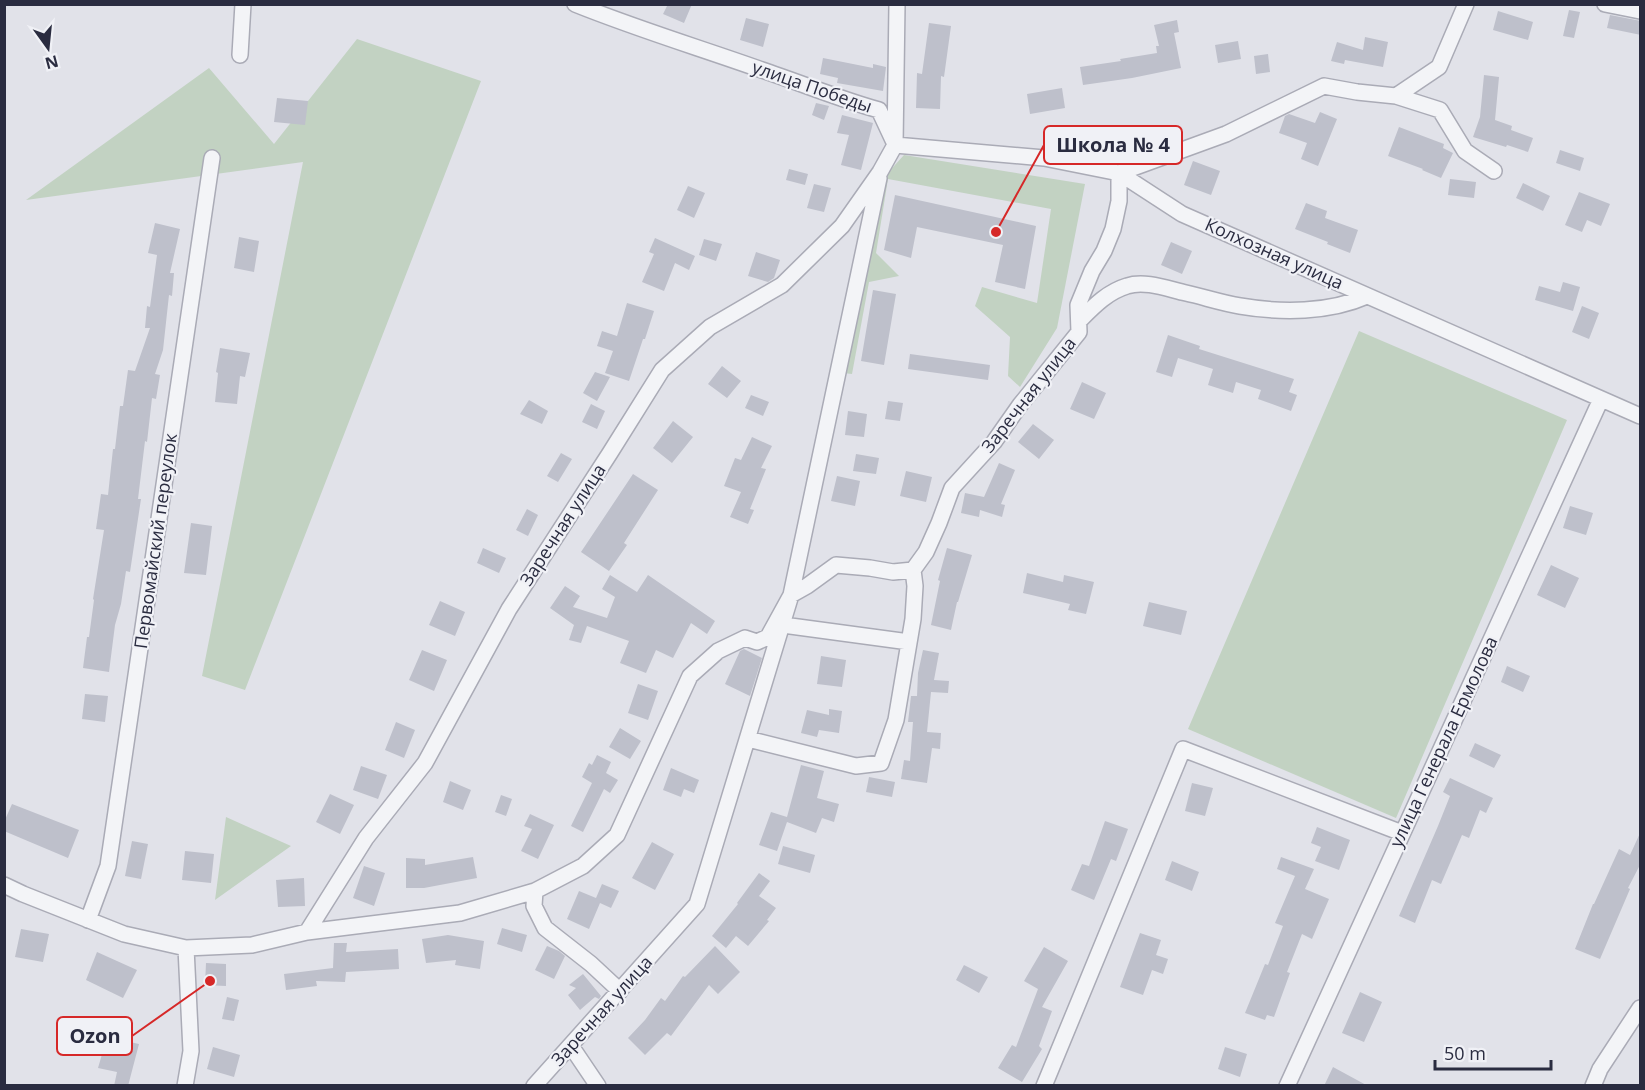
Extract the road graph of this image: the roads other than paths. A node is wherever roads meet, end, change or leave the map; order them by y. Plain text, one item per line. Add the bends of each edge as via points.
1 (243, 4) edge
2 (576, 4) edge
3 (897, 4) edge
4 (1466, 4) edge
5 (1605, 4) edge
6 (1641, 10) edge
7 (240, 55) dead end
8 (1396, 96) junction
9 (895, 146) junction
10 (212, 158) dead end
11 (1494, 171) dead end
12 (880, 172) junction
13 (1119, 173) junction
14 (1367, 296) junction
15 (1078, 321) junction
16 (1600, 399) junction
17 (1641, 416) edge
18 (913, 570) junction
19 (791, 595) junction
20 (783, 625) junction
21 (909, 642) junction
22 (748, 739) junction
23 (1402, 833) junction
24 (4, 885) edge
25 (535, 891) junction
26 (88, 920) junction
27 (307, 932) junction
28 (186, 948) junction
29 (620, 991) junction
30 (1641, 1008) edge
31 (571, 1046) junction
32 (185, 1086) edge
33 (534, 1086) edge
34 (598, 1086) edge
35 (1044, 1086) edge
36 (1287, 1086) edge
37 (1593, 1086) edge

1 - 7 street
2 - 9 street, улица Победы via 879,110
3 - 9 street, улица Победы
4 - 8 street via 1439,67
5 - 6 street
8 - 11 street via 1440,110 1465,151
8 - 13 street via 1324,86 1226,134
9 - 12 street, Заречная улица
9 - 13 street, Колхозная улица via 1044,158
10 - 26 street, Первомайский переулок via 108,866
12 - 19 street, Заречная улица
12 - 27 street, Заречная улица via 842,226 782,285 710,327 662,370 509,609 425,763 366,838
13 - 14 street, Колхозная улица via 1182,214
13 - 15 street, Заречная улица via 1113,229 1078,305
14 - 15 street via 1320,308 1278,311 1147,284 1128,285 1105,297
14 - 16 street, Колхозная улица
15 - 18 street, Заречная улица via 1079,332 994,442 951,488 926,552
16 - 17 street, Колхозная улица
16 - 23 street, улица Генерала Ермолова
18 - 19 street, Заречная улица via 893,572 836,566
18 - 21 street
19 - 20 street, Заречная улица
19 - 25 street, Заречная улица via 768,637 757,642 745,638 718,651 690,676 617,836 583,866
20 - 21 street
20 - 22 street, Заречная улица
21 - 22 street via 896,720 881,763 856,766
22 - 29 street, Заречная улица via 698,904
23 - 35 street via 1182,749
23 - 36 street, улица Генерала Ермолова
24 - 26 street, Заречная улица
25 - 27 street, Заречная улица via 460,913
25 - 29 street via 534,906 546,928
26 - 28 street, Заречная улица via 124,934
27 - 28 street, Заречная улица via 252,945
28 - 32 street via 191,1051
29 - 31 street, Заречная улица
30 - 37 street
31 - 33 street, Заречная улица
31 - 34 street

